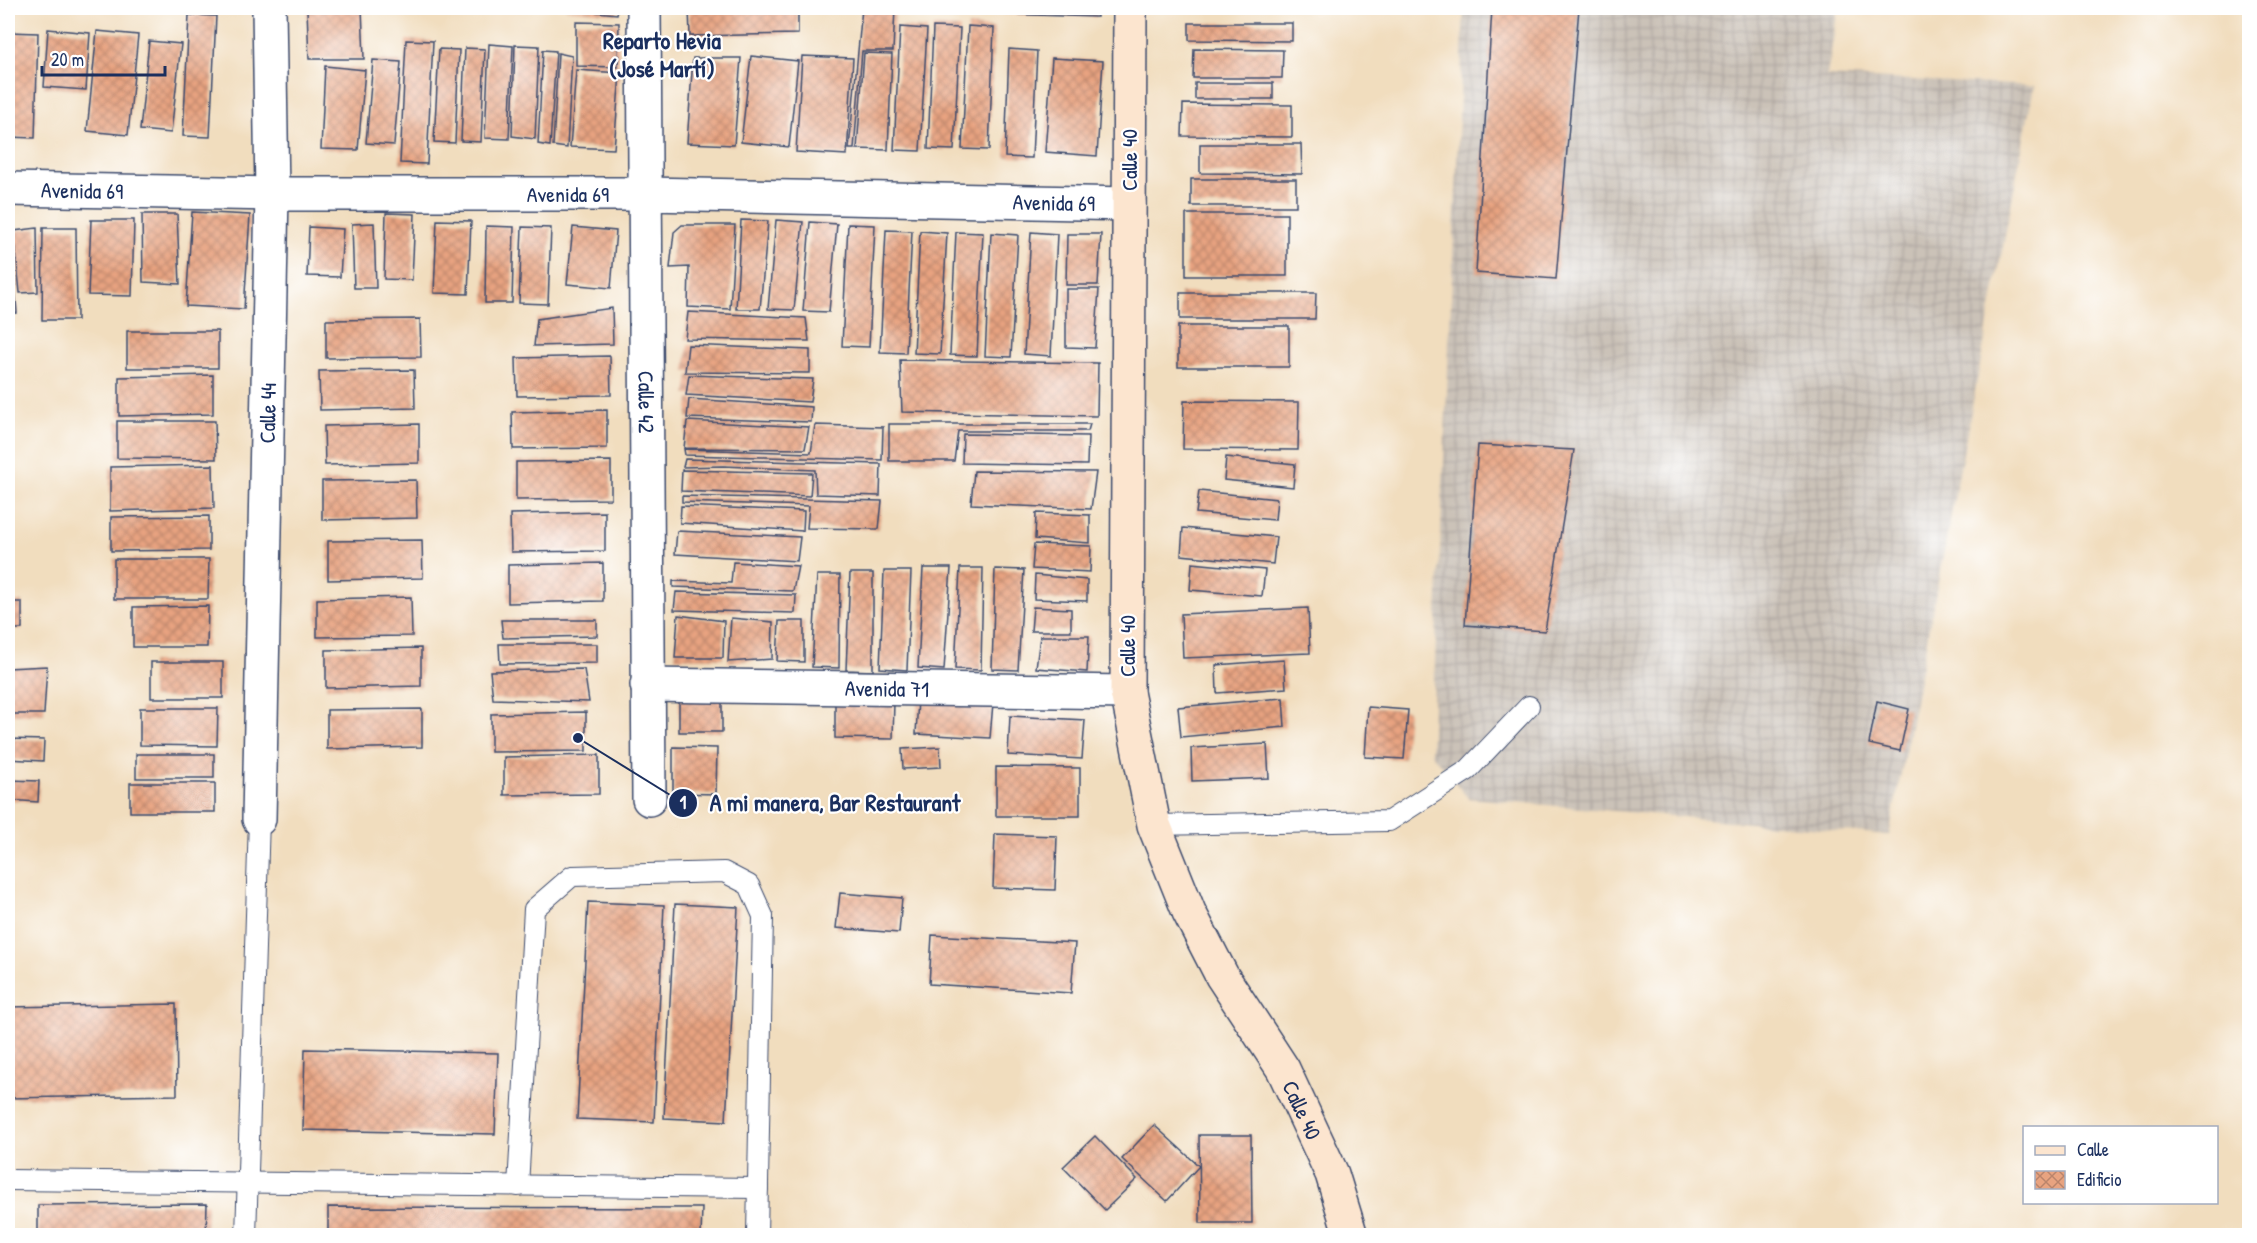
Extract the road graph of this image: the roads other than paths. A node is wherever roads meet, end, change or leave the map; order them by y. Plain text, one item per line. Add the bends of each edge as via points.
1 (270, 8) edge
2 (644, 8) edge
3 (1130, 8) edge
4 (8, 189) edge
5 (272, 194) junction
6 (646, 194) junction
7 (1129, 204) junction
8 (647, 685) junction
9 (1127, 692) junction
10 (1529, 706) dead end
11 (649, 799) dead end
12 (259, 819) joint
13 (1154, 825) junction
14 (8, 1180) edge
15 (248, 1182) junction
16 (518, 1186) junction
17 (758, 1188) junction
18 (246, 1236) edge
19 (757, 1236) edge
20 (1351, 1236) edge

1 - 5 street, Calle 44
2 - 6 street, Calle 42
3 - 7 main road, Calle 40
4 - 5 street, Avenida 69
5 - 6 street, Avenida 69
5 - 12 street, Calle 44
6 - 7 street, Avenida 69
6 - 8 street, Calle 42
7 - 9 main road, Calle 40
8 - 9 street, Avenida 71
8 - 11 street, Calle 42
9 - 13 main road, Calle 40
10 - 13 lane via 1468,770 1389,821
12 - 15 lane
13 - 20 main road, Calle 40 via 1189,912 1222,976 1283,1069 1332,1174
14 - 15 lane
15 - 16 lane
15 - 18 lane
16 - 17 lane
16 - 17 lane via 534,909 572,876 724,872 749,885 763,916
17 - 19 lane

